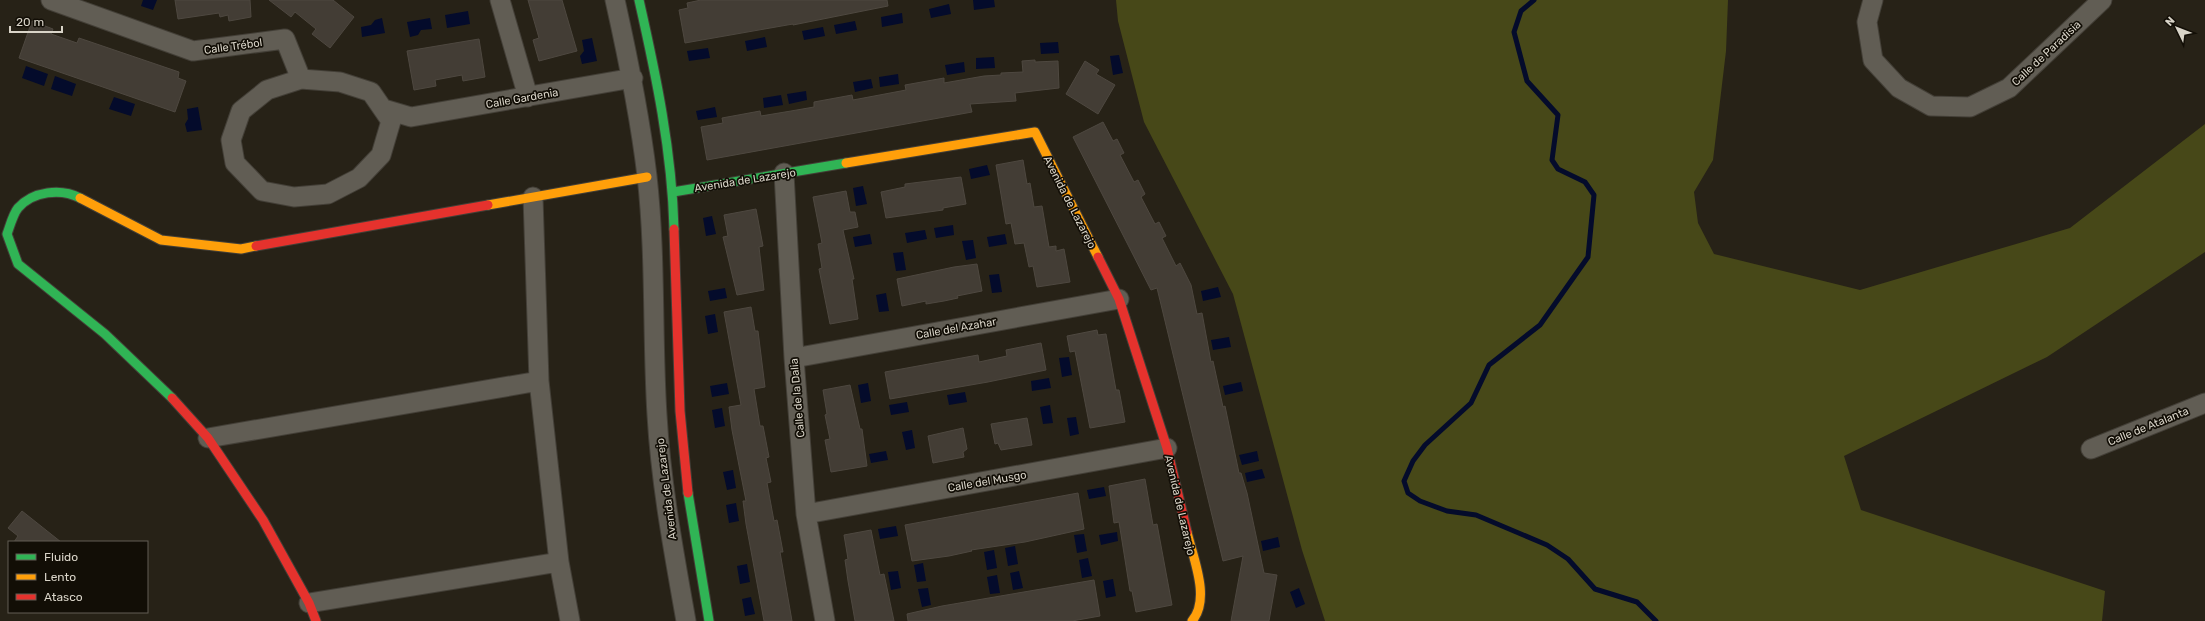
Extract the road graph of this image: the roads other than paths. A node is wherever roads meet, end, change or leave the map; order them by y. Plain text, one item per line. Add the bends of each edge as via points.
1 (51, 0) edge
2 (500, 0) edge
3 (615, 0) edge
4 (639, 0) edge
5 (1873, 0) edge
6 (2102, 0) edge
7 (633, 78) junction
8 (301, 79) junction
9 (528, 97) junction
10 (384, 109) junction
11 (410, 117) junction
12 (387, 138) junction
13 (784, 173) junction
14 (647, 177) junction
15 (673, 192) junction
16 (533, 196) junction
17 (1119, 299) junction
18 (794, 358) junction
19 (539, 381) junction
20 (2205, 402) edge
21 (208, 438) junction
22 (1167, 448) junction
23 (2091, 449) dead end
24 (806, 514) junction
25 (559, 562) junction
26 (309, 603) junction
27 (316, 621) edge
28 (570, 621) edge
29 (686, 621) edge
30 (709, 621) edge
31 (825, 621) edge
32 (1192, 621) edge

1 - 8 street, Calle Trébol via 194,51 286,39
2 - 9 street
3 - 7 street, Avenida de Lazarejo
4 - 15 street, Avenida de Lazarejo via 656,73
5 - 6 street, Calle de Paradisia via 1867,22 1873,60 1899,88 1931,106 1970,107 2009,88
7 - 9 street, Calle Gardenia
7 - 14 street, Avenida de Lazarejo
8 - 10 street via 340,82 371,92
8 - 12 street via 267,90 241,111 231,140 235,163 262,191 294,197 328,194 359,178 381,155
9 - 11 street, Calle Gardenia
10 - 11 street, Calle Gardenia
10 - 12 street via 391,120
11 - 12 street
13 - 15 street, Avenida de Lazarejo
13 - 17 street, Avenida de Lazarejo via 1035,132
13 - 18 street, Calle de la Dalia
14 - 16 street
14 - 29 street, Avenida de Lazarejo via 652,245 657,416 668,519
15 - 30 street, Avenida de Lazarejo via 680,412 690,514
16 - 19 street
16 - 21 street via 241,249 161,240 70,193 38,194 18,208 7,234 18,264 105,334 164,389
17 - 18 street, Calle del Azahar
17 - 22 street, Avenida de Lazarejo
18 - 24 street, Calle de la Dalia
19 - 21 street
19 - 25 street
20 - 23 street, Calle de Atalanta
21 - 26 street via 263,520
22 - 24 street, Calle del Musgo
22 - 32 street, Avenida de Lazarejo via 1202,597 1199,613
24 - 31 street, Calle de la Dalia
25 - 26 street
25 - 28 street
26 - 27 street

